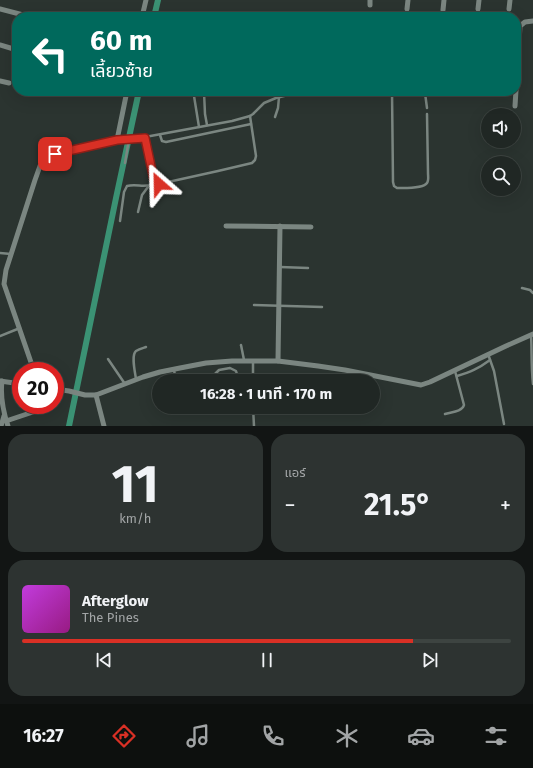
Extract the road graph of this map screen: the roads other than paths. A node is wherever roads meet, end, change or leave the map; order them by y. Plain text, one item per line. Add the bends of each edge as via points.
1 (146, 0) edge
2 (408, 0) edge
3 (444, 0) edge
4 (479, 0) edge
5 (510, 0) edge
6 (0, 9) edge
7 (407, 9) dead end
8 (478, 9) dead end
9 (509, 9) dead end
10 (443, 10) dead end
11 (12, 12) edge
12 (143, 12) edge
13 (533, 21) edge
14 (521, 25) edge
15 (0, 45) edge
16 (12, 49) edge
17 (0, 81) edge
18 (9, 83) dead end
19 (126, 96) edge
20 (194, 96) dead end
21 (204, 96) edge
22 (283, 96) edge
23 (392, 96) edge
24 (425, 96) edge
25 (516, 96) edge
26 (279, 97) junction
27 (515, 106) dead end
28 (427, 108) dead end
29 (427, 114) dead end
30 (250, 116) junction
31 (275, 117) dead end
32 (251, 124) junction
33 (208, 125) junction
34 (199, 127) junction
35 (160, 135) junction
36 (145, 138) junction
37 (127, 139) junction
38 (118, 140) junction
39 (125, 163) dead end
40 (156, 183) junction
41 (148, 186) junction
42 (138, 212) dead end
43 (120, 221) dead end
44 (226, 226) dead end
45 (280, 226) junction
46 (312, 226) dead end
47 (0, 253) edge
48 (12, 254) junction
49 (279, 267) junction
50 (308, 268) dead end
51 (522, 288) dead end
52 (533, 293) edge
53 (254, 305) dead end
54 (279, 306) junction
55 (322, 307) dead end
56 (20, 328) junction
57 (532, 334) edge
58 (0, 336) edge
59 (241, 345) dead end
60 (146, 347) dead end
61 (489, 357) junction
62 (108, 359) dead end
63 (244, 361) junction
64 (253, 361) junction
65 (278, 361) junction
66 (31, 362) edge
67 (174, 369) junction
68 (455, 370) junction
69 (175, 374) edge
70 (215, 374) edge
71 (237, 374) edge
72 (253, 374) edge
73 (456, 376) junction
74 (136, 380) junction
75 (1, 381) edge
76 (12, 383) edge
77 (125, 384) junction
78 (533, 384) edge
79 (64, 390) edge
80 (96, 395) junction
81 (29, 414) edge
82 (254, 414) edge
83 (445, 414) dead end
84 (4, 415) junction
85 (7, 424) edge
86 (504, 424) dead end
87 (1, 426) edge
88 (104, 426) edge
89 (254, 426) edge

1 - 12 street
2 - 7 street
3 - 10 street
4 - 8 street
5 - 9 street
6 - 11 street
13 - 14 street
15 - 16 street
17 - 18 street
19 - 38 street
20 - 34 lane
21 - 33 lane
22 - 26 lane
23 - 29 lane via 393,182 397,188 426,185
24 - 28 lane
25 - 27 street
26 - 30 lane via 264,103
26 - 31 lane
30 - 32 lane
30 - 33 lane
32 - 35 lane via 169,142 162,141
32 - 40 lane via 256,156 252,163
33 - 34 lane
34 - 35 lane
35 - 36 lane
36 - 37 lane
36 - 40 lane
37 - 38 lane
37 - 39 lane
38 - 48 street via 55,154 45,159 40,166
40 - 41 lane
41 - 42 lane via 142,195
41 - 43 lane via 127,186
44 - 45 street
45 - 46 street
45 - 49 street
47 - 48 lane
48 - 56 street via 4,284
49 - 50 lane
49 - 54 street
51 - 52 lane
53 - 54 lane
54 - 55 lane
54 - 65 street
56 - 58 lane
56 - 66 street
57 - 61 street
57 - 78 lane
59 - 63 lane
60 - 74 lane via 134,353
61 - 68 street
61 - 73 lane via 480,367
61 - 86 lane
62 - 77 lane
63 - 64 street
63 - 67 street via 206,363
64 - 65 street
64 - 72 lane
65 - 68 street via 346,370 421,385
67 - 69 lane
67 - 74 street
68 - 73 lane
70 - 71 lane via 219,370 230,368 235,369
73 - 83 lane via 464,407
74 - 77 street
75 - 76 street
75 - 84 street
77 - 80 street
79 - 80 street
80 - 88 street
81 - 85 street
82 - 89 lane
84 - 85 street
84 - 87 street

